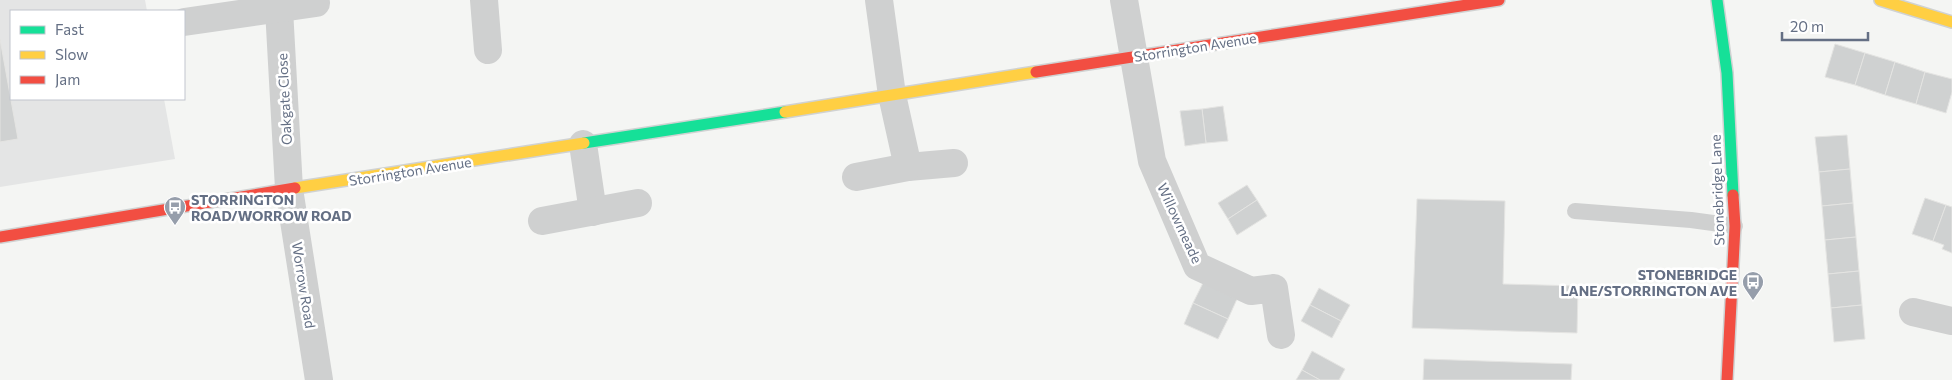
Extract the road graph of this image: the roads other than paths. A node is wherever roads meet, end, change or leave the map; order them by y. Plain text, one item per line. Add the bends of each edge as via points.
1 (484, 0) edge
2 (878, 0) edge
3 (1124, 0) edge
4 (1499, 0) edge
5 (1717, 0) edge
6 (1880, 0) edge
7 (316, 3) dead end
8 (1431, 5) edge
9 (279, 9) junction
10 (185, 22) edge
11 (1952, 22) edge
12 (488, 50) dead end
13 (1133, 56) junction
14 (892, 95) junction
15 (583, 144) junction
16 (954, 163) dead end
17 (908, 167) junction
18 (856, 177) dead end
19 (289, 189) junction
20 (638, 203) dead end
21 (1575, 211) dead end
22 (592, 212) junction
23 (542, 221) dead end
24 (1735, 226) junction
25 (0, 237) edge
26 (1913, 312) dead end
27 (1952, 321) edge
28 (1282, 334) dead end
29 (319, 380) edge
30 (1727, 380) edge

1 - 12 street
2 - 14 street
3 - 13 street
4 - 8 street, Storrington Avenue
5 - 24 street, Stonebridge Lane via 1727,72
6 - 11 street
7 - 9 street
8 - 13 street, Storrington Avenue
9 - 10 street
9 - 19 street, Oakgate Close
13 - 14 street, Storrington Avenue
13 - 28 street, Willowmeade via 1152,161 1197,266 1251,291 1274,288
14 - 15 street, Storrington Avenue
14 - 17 street
15 - 19 street, Storrington Avenue
15 - 22 street
16 - 17 street
17 - 18 street
19 - 25 street, Storrington Avenue
19 - 29 street, Worrow Road
20 - 22 street
21 - 24 lane
22 - 23 street
24 - 30 street, Stonebridge Lane
26 - 27 street

